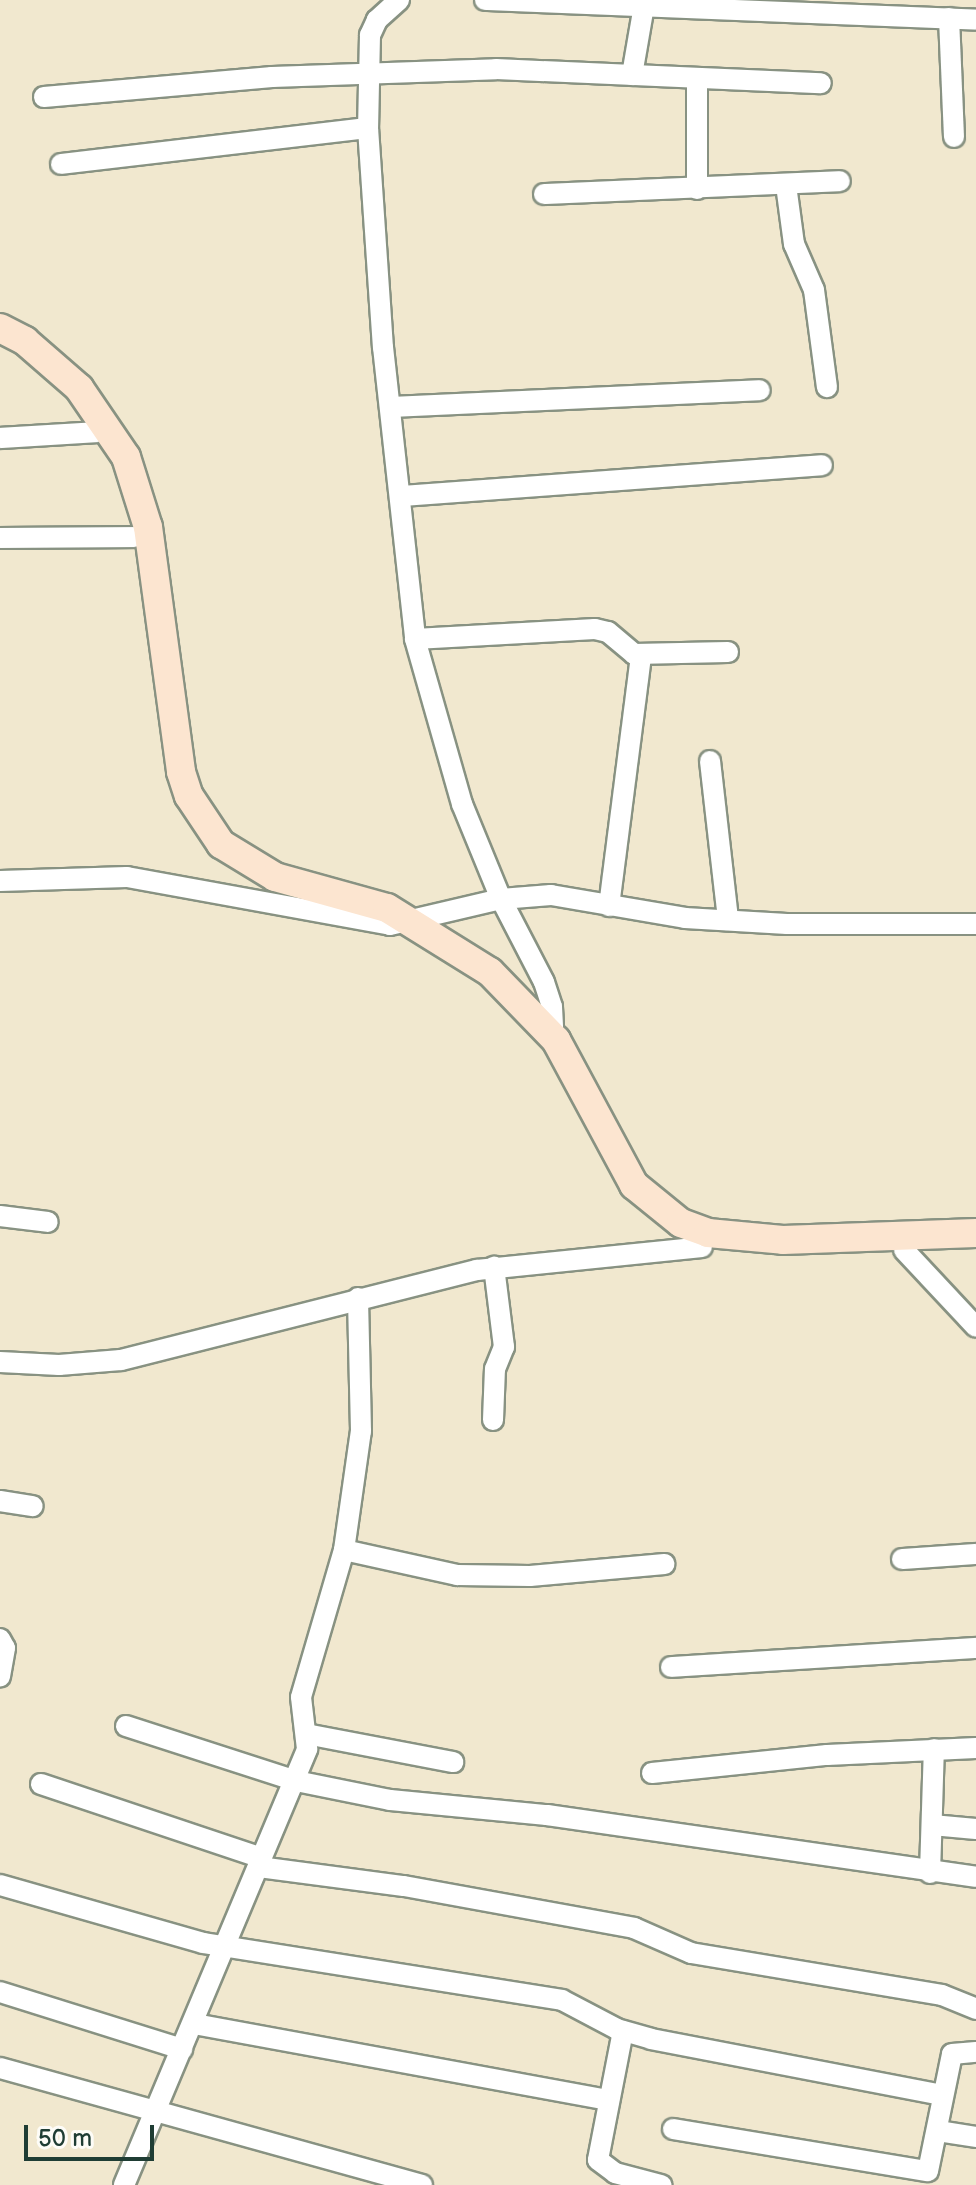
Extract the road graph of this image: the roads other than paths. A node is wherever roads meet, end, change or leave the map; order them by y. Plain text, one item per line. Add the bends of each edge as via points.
1 (399, 0) edge
2 (485, 0) edge
3 (645, 3) edge
4 (825, 6) edge
5 (949, 18) junction
6 (976, 20) edge
7 (632, 75) junction
8 (368, 76) junction
9 (697, 79) junction
10 (821, 83) dead end
11 (44, 97) dead end
12 (368, 128) junction
13 (954, 137) dead end
14 (61, 164) dead end
15 (840, 181) dead end
16 (786, 185) junction
17 (697, 189) junction
18 (544, 194) dead end
19 (0, 328) edge
20 (0, 346) edge
21 (827, 387) dead end
22 (760, 390) dead end
23 (390, 407) junction
24 (97, 432) junction
25 (0, 438) edge
26 (822, 465) dead end
27 (402, 496) junction
28 (134, 537) junction
29 (0, 538) edge
30 (415, 639) junction
31 (728, 652) dead end
32 (641, 655) junction
33 (710, 761) dead end
34 (0, 881) edge
35 (501, 899) junction
36 (609, 906) junction
37 (728, 920) junction
38 (402, 922) junction
39 (976, 924) edge
40 (552, 1045) junction
41 (0, 1216) edge
42 (48, 1222) dead end
43 (976, 1233) edge
44 (702, 1247) junction
45 (976, 1247) edge
46 (904, 1250) junction
47 (494, 1267) junction
48 (358, 1298) junction
49 (976, 1327) edge
50 (0, 1362) edge
51 (493, 1420) dead end
52 (0, 1501) edge
53 (33, 1506) dead end
54 (344, 1550) junction
55 (976, 1554) edge
56 (902, 1559) dead end
57 (664, 1564) dead end
58 (0, 1639) edge
59 (976, 1648) edge
60 (671, 1667) dead end
61 (0, 1677) edge
62 (126, 1726) dead end
63 (306, 1734) junction
64 (976, 1748) edge
65 (934, 1749) junction
66 (453, 1762) dead end
67 (652, 1773) dead end
68 (296, 1781) junction
69 (41, 1784) dead end
70 (932, 1825) junction
71 (976, 1829) edge
72 (260, 1862) junction
73 (930, 1873) junction
74 (976, 1877) edge
75 (0, 1885) edge
76 (227, 1947) junction
77 (0, 1992) edge
78 (976, 2009) edge
79 (194, 2024) junction
80 (623, 2031) junction
81 (182, 2049) junction
82 (976, 2052) edge
83 (0, 2068) edge
84 (941, 2095) junction
85 (609, 2100) junction
86 (157, 2110) junction
87 (673, 2129) dead end
88 (938, 2131) junction
89 (976, 2137) edge
90 (124, 2185) edge
91 (422, 2185) edge
92 (661, 2185) edge

1 - 8 street via 377,20 370,35
2 - 3 street
3 - 4 street
3 - 7 street
4 - 5 street
5 - 6 street
5 - 13 street
7 - 8 street via 496,69
7 - 9 street
8 - 11 street via 272,77
8 - 12 street
9 - 10 street
9 - 17 street
12 - 14 street
12 - 23 street
15 - 16 street
16 - 17 street
16 - 21 street via 794,244 814,290
17 - 18 street
19 - 38 main road via 25,341 79,388 126,457 148,527 181,772 210,830 235,856 275,877 345,894
20 - 24 main road via 55,382
22 - 23 street
23 - 27 street
24 - 25 street
24 - 28 main road via 125,494
26 - 27 street
27 - 30 street
28 - 29 street
28 - 38 main road via 159,734 172,790 196,832 245,876
30 - 32 street via 595,629
30 - 35 street via 447,759
31 - 32 street
32 - 36 street
33 - 37 street
34 - 38 street via 127,877
35 - 36 street via 566,896
35 - 38 street
35 - 40 street via 544,982
36 - 37 street
37 - 39 street
38 - 40 main road
40 - 43 main road via 634,1185 681,1223 708,1233 783,1240
40 - 44 main road via 598,1153 627,1199 657,1225
41 - 42 street
44 - 46 main road via 794,1254
44 - 47 street
45 - 46 main road
46 - 49 street
47 - 48 street
47 - 51 street via 504,1349 495,1369
48 - 50 street via 121,1360
48 - 54 street via 361,1431
52 - 53 street
54 - 57 street via 457,1575 530,1576
54 - 63 street via 301,1697
55 - 56 street
58 - 61 street via 5,1648
59 - 60 street
62 - 68 street
63 - 66 street
63 - 68 street via 307,1749
64 - 65 street
65 - 67 street
65 - 70 street
68 - 72 street
68 - 73 street via 390,1800 547,1815
69 - 72 street
70 - 71 street
70 - 73 street
72 - 76 street
72 - 78 street via 634,1928 691,1953 942,1995
73 - 74 street
75 - 76 street
76 - 79 street
76 - 80 street via 562,2000
77 - 81 street
79 - 81 street
79 - 85 street
80 - 84 street
80 - 85 street
81 - 86 street
82 - 84 street via 952,2054
83 - 86 street
84 - 88 street
85 - 92 street via 599,2163 615,2173
86 - 90 street
86 - 91 street
87 - 88 street via 922,2172 930,2169
88 - 89 street

